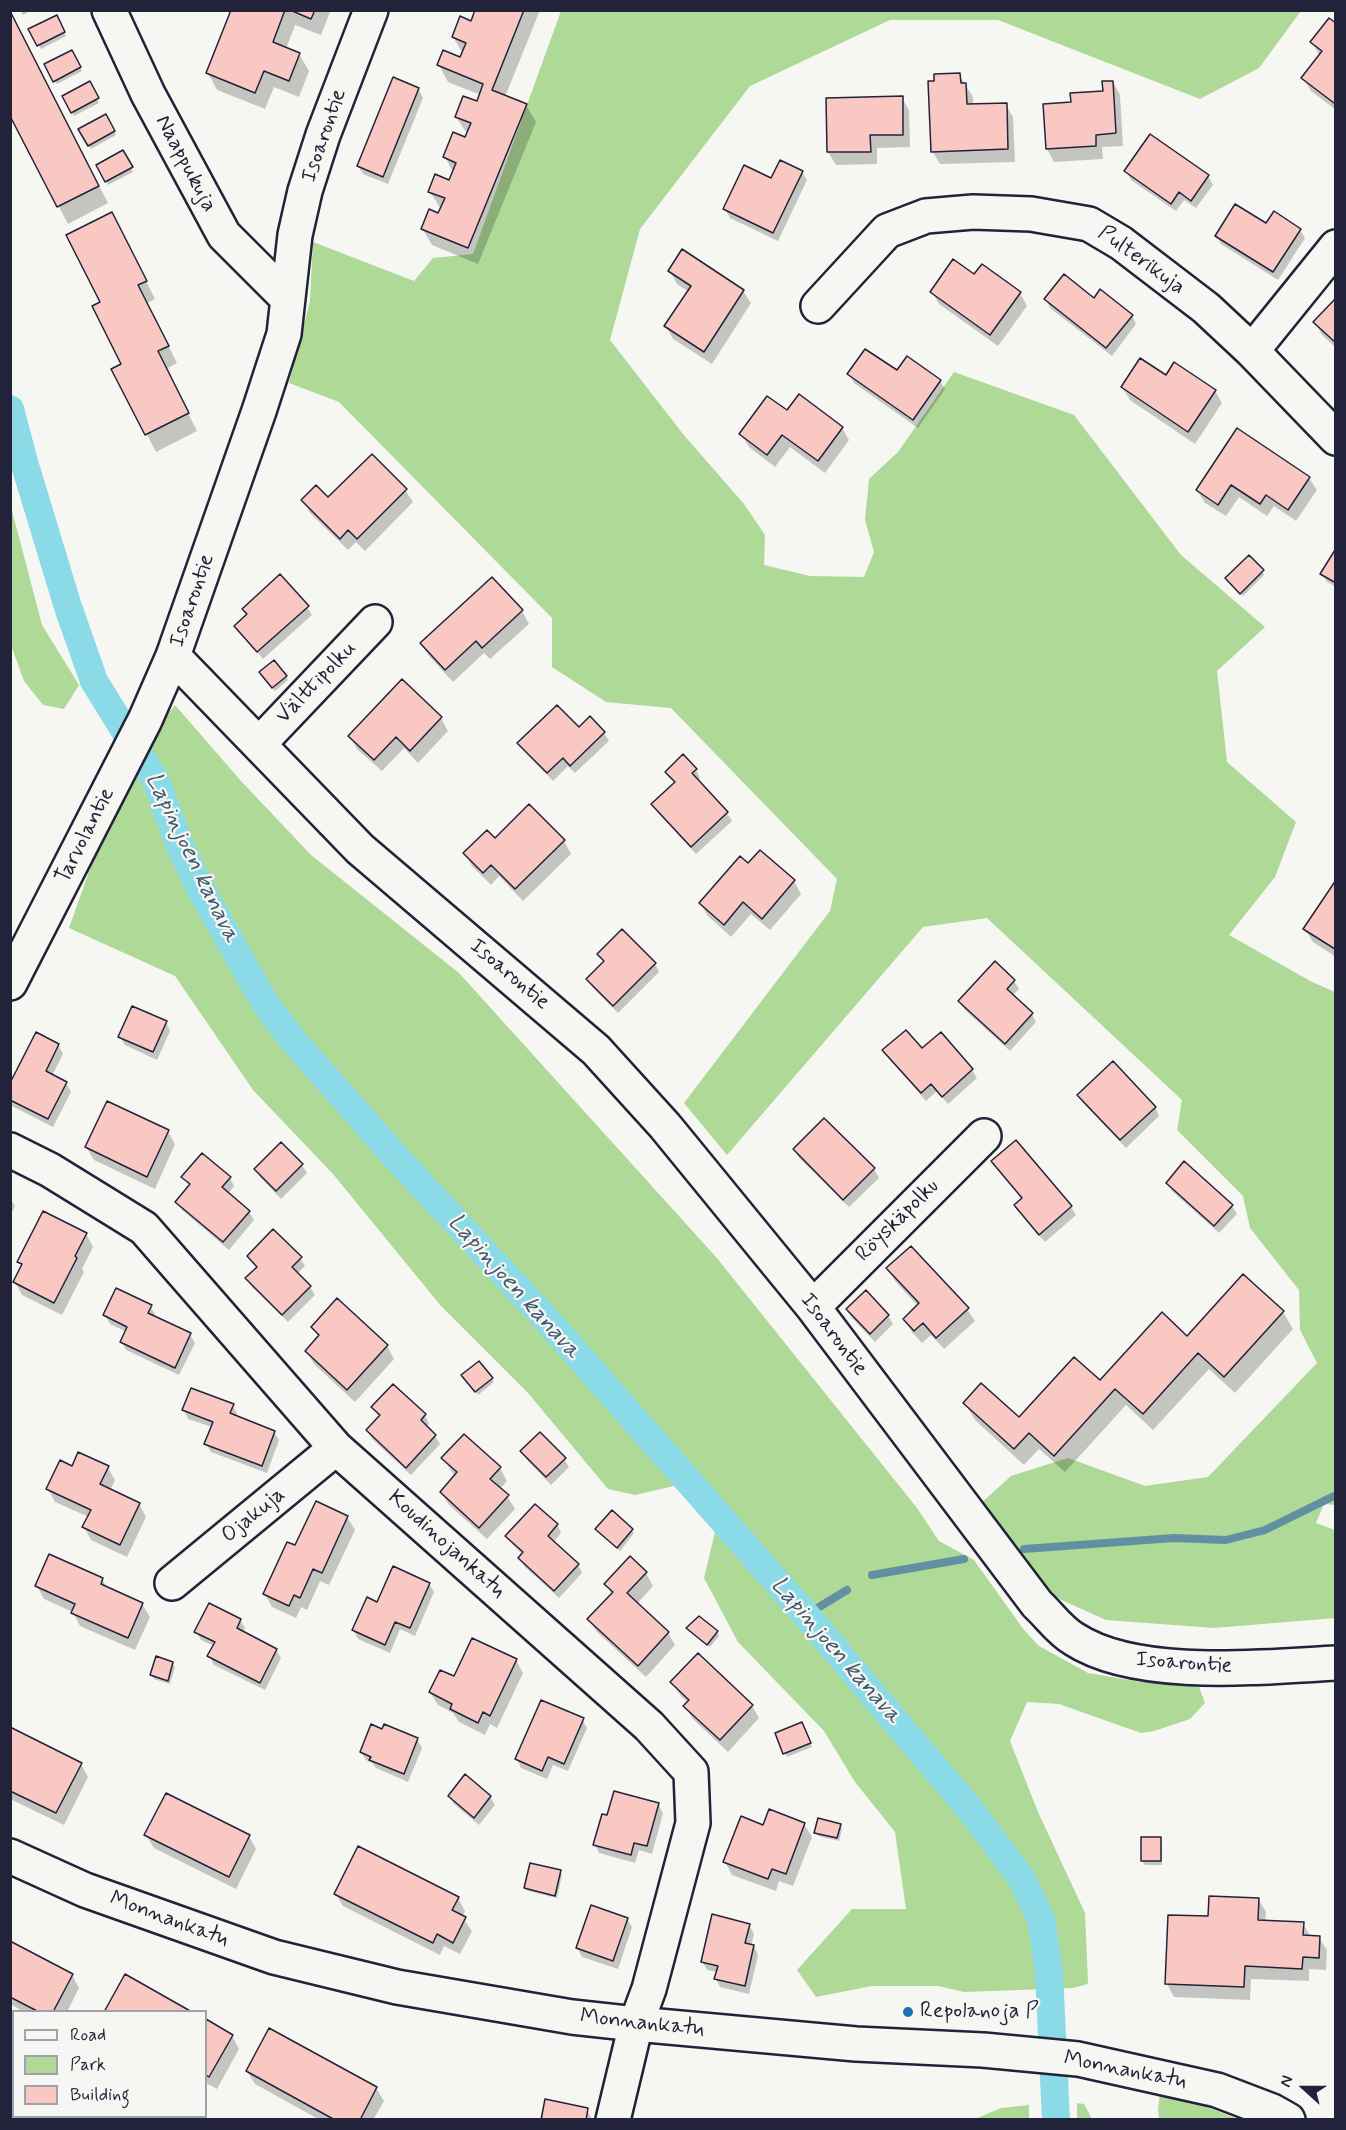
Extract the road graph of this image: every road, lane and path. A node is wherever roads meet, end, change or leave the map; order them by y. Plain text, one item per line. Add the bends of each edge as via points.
1 (109, 10) edge
2 (371, 10) edge
3 (1335, 247) edge
4 (288, 299) junction
5 (818, 306) dead end
6 (1252, 351) junction
7 (1335, 438) edge
8 (375, 622) dead end
9 (173, 656) junction
10 (259, 744) junction
11 (10, 983) edge
12 (984, 1136) dead end
13 (10, 1150) edge
14 (813, 1307) junction
15 (336, 1448) junction
16 (172, 1583) dead end
17 (1335, 1663) edge
18 (10, 1856) edge
19 (636, 2024) junction
20 (613, 2120) edge
21 (1288, 2120) edge

1 - 4 street, Naappukuja via 148,94 224,235
2 - 4 street, Isoarontie via 305,191 295,235
3 - 6 street
4 - 9 street, Isoarontie via 284,334
5 - 6 street, Pulterikuja via 887,231 926,216 1031,213 1089,224 1121,243 1206,308
6 - 7 street, Pulterikuja
8 - 10 street, Välttipolku
9 - 10 street, Isoarontie
9 - 11 street, Tarvolantie via 145,720
10 - 14 street, Isoarontie via 360,849 596,1050 665,1126
12 - 14 street, Röyskäpolku
13 - 15 street, Koudinojankatu via 144,1228
14 - 17 street, Isoarontie via 1037,1604 1072,1638 1104,1655 1149,1665 1240,1668
15 - 16 street, Ojakuja
15 - 19 street, Koudinojankatu via 649,1726 691,1772 693,1822 649,1989
18 - 19 street, Monnankatu via 85,1890 274,1957 397,1987
19 - 20 street, Koudinojankatu
19 - 21 street, Monnankatu via 1077,2059 1217,2090

